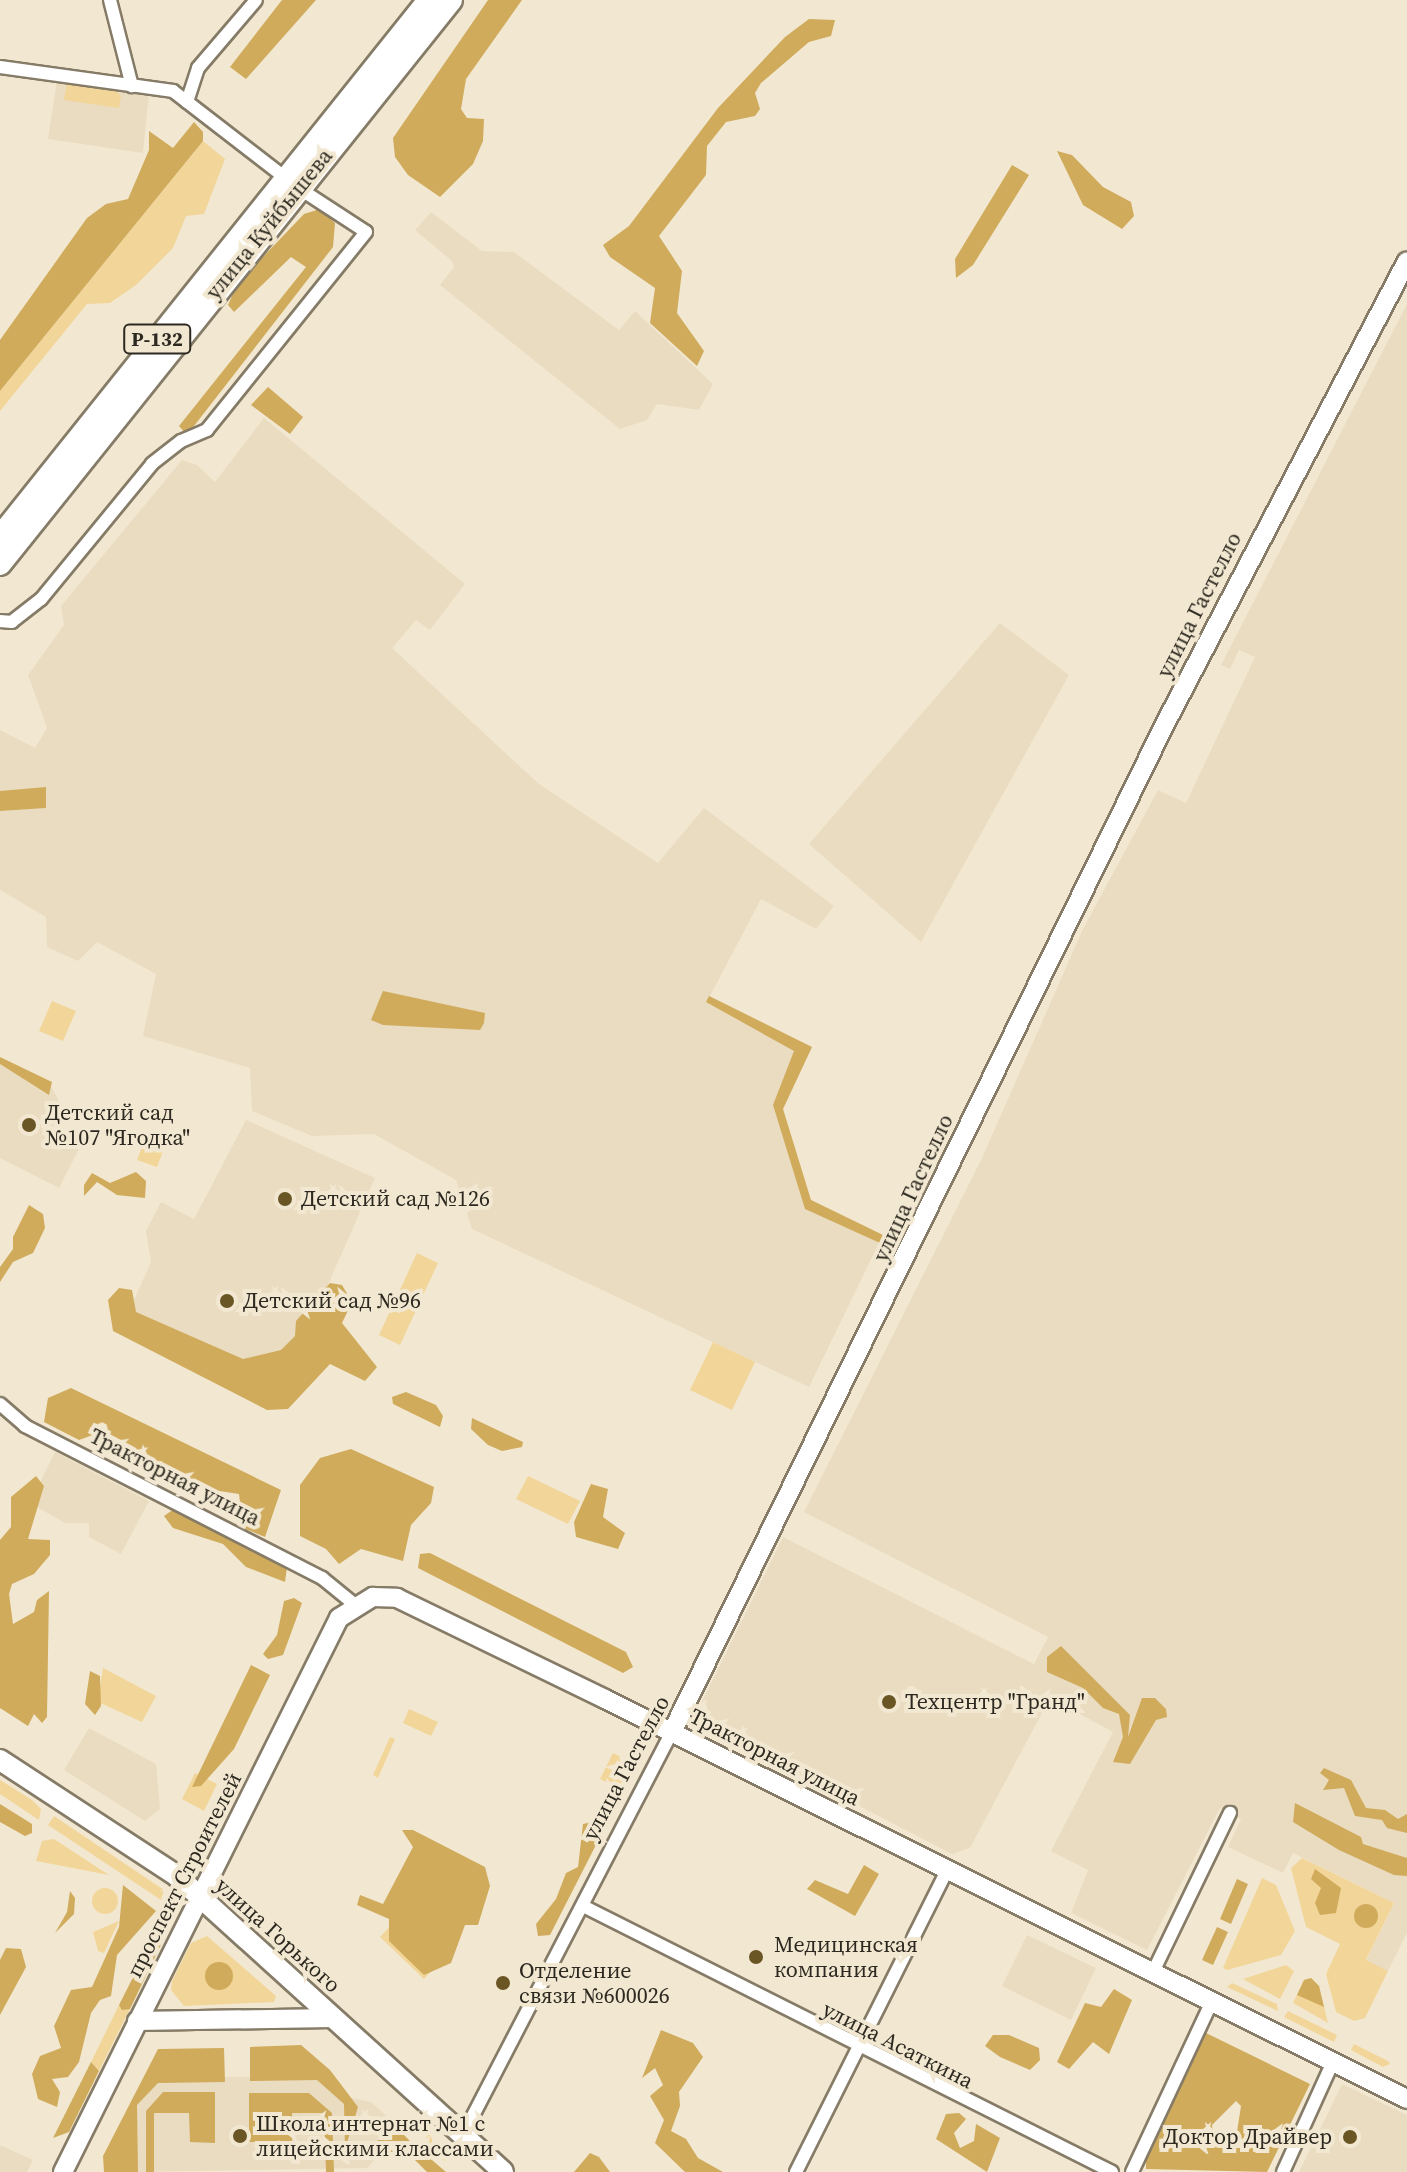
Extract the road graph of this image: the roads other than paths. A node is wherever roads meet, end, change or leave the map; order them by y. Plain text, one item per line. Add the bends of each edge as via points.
1 (110, 0) edge
2 (256, 0) edge
3 (429, 0) edge
4 (451, 0) edge
5 (0, 67) edge
6 (132, 86) junction
7 (187, 102) junction
8 (291, 182) junction
9 (1407, 261) edge
10 (0, 537) edge
11 (0, 564) edge
12 (0, 621) edge
13 (0, 1404) edge
14 (354, 1604) junction
15 (672, 1732) junction
16 (0, 1760) edge
17 (1230, 1813) dead end
18 (948, 1869) junction
19 (199, 1896) junction
20 (583, 1906) junction
21 (1153, 1972) junction
22 (1212, 2001) junction
23 (334, 2018) junction
24 (137, 2021) junction
25 (858, 2046) junction
26 (1333, 2062) junction
27 (1407, 2099) edge
28 (463, 2135) junction
29 (63, 2172) edge
30 (503, 2172) edge
31 (796, 2172) edge
32 (1112, 2172) edge
33 (1132, 2172) edge
34 (1283, 2172) edge

1 - 6 street
2 - 7 street via 198,68
3 - 8 highway, улица Куйбышева / Р-132
4 - 8 highway, улица Куйбышева / Р-132
5 - 6 street
6 - 7 street via 173,91
7 - 8 street
8 - 10 highway, улица Куйбышева / Р-132
8 - 11 highway, улица Куйбышева / Р-132
8 - 12 street via 366,232 207,430 152,464 41,599 12,622
9 - 15 main road, улица Гастелло via 1144,767
13 - 14 street, Тракторная улица via 37,1432 322,1578
14 - 15 main road, Тракторная улица via 373,1597 397,1598
14 - 19 main road, проспект Строителей via 339,1618
15 - 18 main road, Тракторная улица
15 - 20 street, улица Гастелло
16 - 19 main road, улица Горького via 177,1876
17 - 21 street
18 - 21 main road, Тракторная улица
18 - 25 street
19 - 23 main road, улица Горького
19 - 24 main road, проспект Строителей
20 - 25 street, улица Асаткина
20 - 28 street, улица Гастелло
21 - 22 main road, Тракторная улица
22 - 26 main road, Тракторная улица
22 - 33 street
23 - 24 main road
23 - 28 main road, улица Горького
24 - 29 main road, проспект Строителей
25 - 31 street
25 - 32 street, улица Асаткина
26 - 27 main road, Тракторная улица
26 - 34 street
28 - 30 main road, улица Горького

